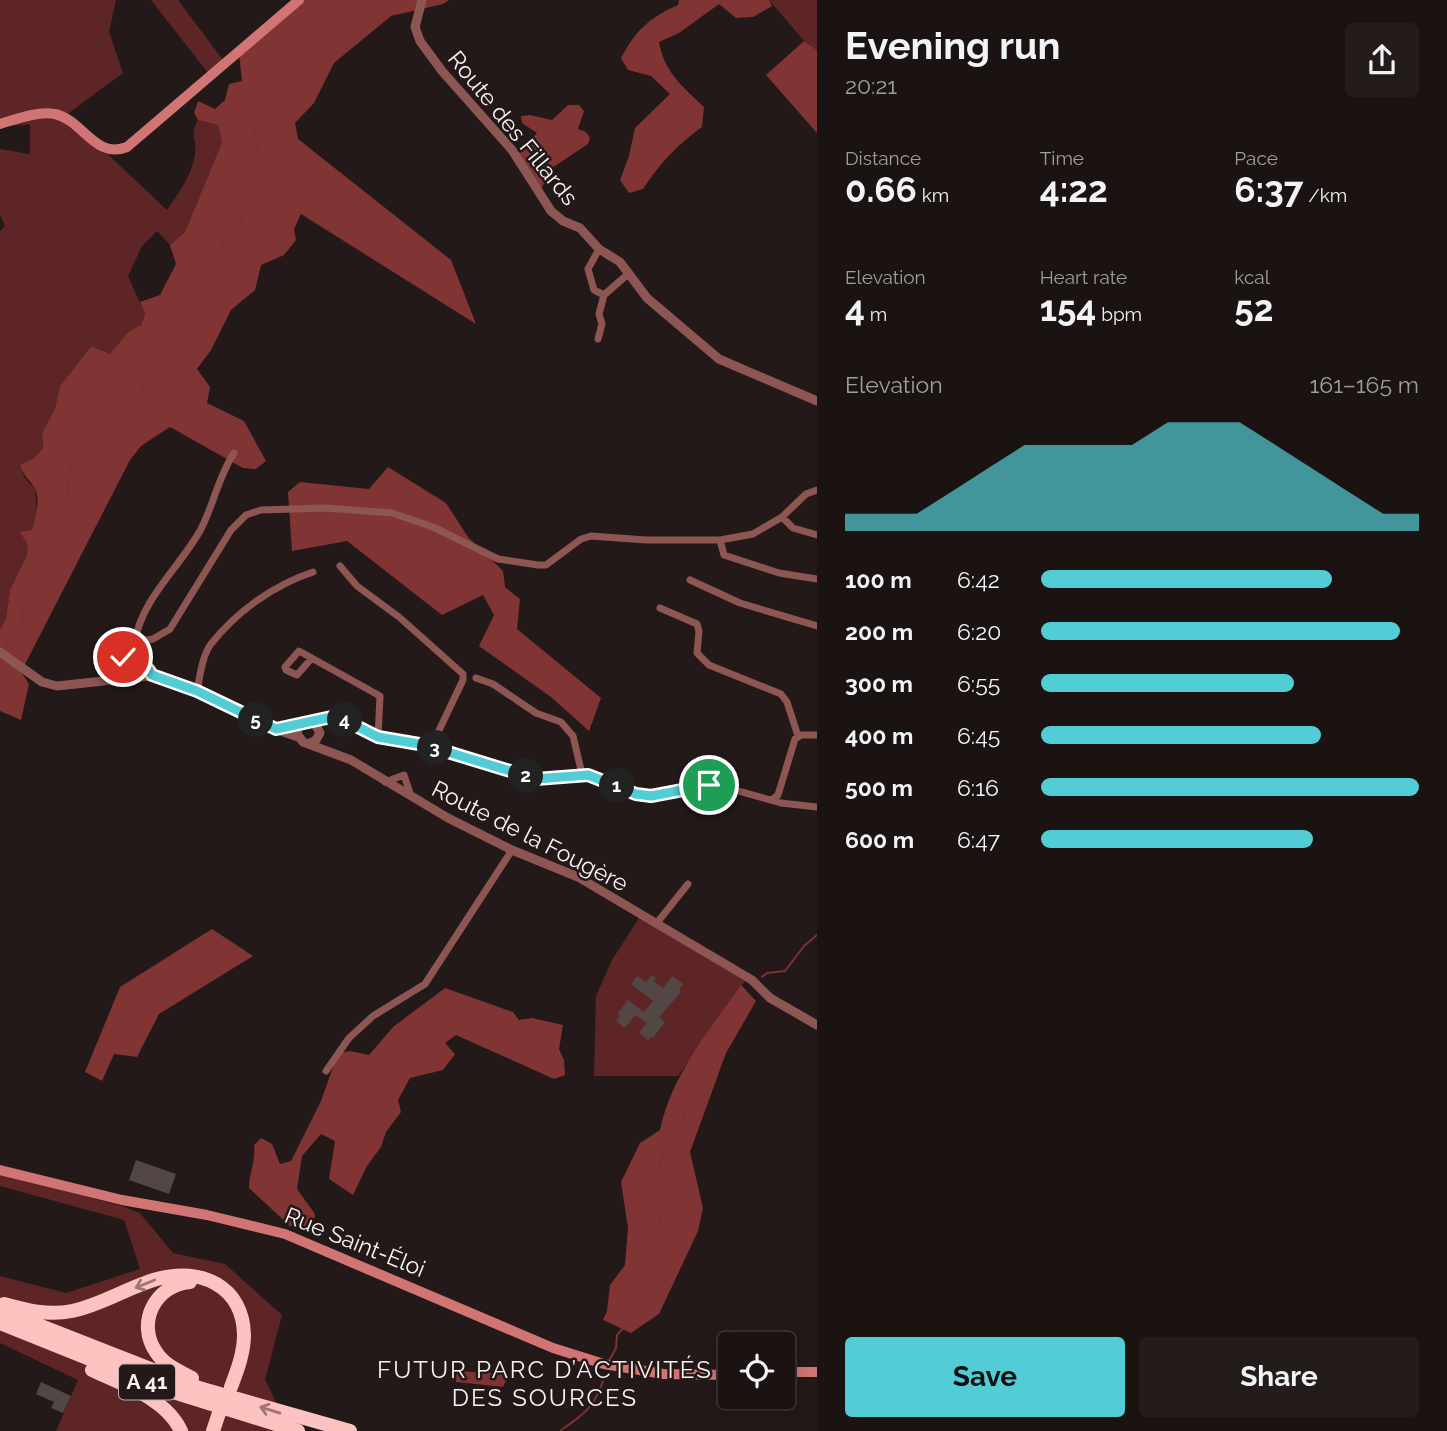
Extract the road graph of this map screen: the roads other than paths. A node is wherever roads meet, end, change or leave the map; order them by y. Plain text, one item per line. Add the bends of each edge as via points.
1 (299, 0) edge
2 (422, 0) edge
3 (0, 124) edge
4 (599, 249) junction
5 (628, 274) junction
6 (604, 295) junction
7 (598, 339) dead end
8 (817, 401) edge
9 (234, 453) dead end
10 (817, 490) edge
11 (782, 517) junction
12 (817, 535) edge
13 (720, 540) junction
14 (340, 566) dead end
15 (313, 572) dead end
16 (690, 579) dead end
17 (817, 579) edge
18 (660, 608) dead end
19 (817, 626) edge
20 (135, 641) junction
21 (0, 652) edge
22 (311, 659) dead end
23 (152, 675) junction
24 (476, 678) dead end
25 (197, 691) junction
26 (299, 725) junction
27 (316, 728) junction
28 (281, 730) junction
29 (817, 735) edge
30 (298, 737) junction
31 (378, 737) junction
32 (796, 739) junction
33 (310, 743) junction
34 (431, 747) junction
35 (331, 750) junction
36 (582, 774) junction
37 (385, 782) junction
38 (411, 797) junction
39 (772, 800) junction
40 (817, 807) edge
41 (512, 850) junction
42 (688, 884) dead end
43 (656, 924) junction
44 (817, 1025) edge
45 (326, 1071) dead end
46 (0, 1170) edge
47 (0, 1303) edge
48 (0, 1310) edge
49 (0, 1323) edge
50 (795, 1372) edge
51 (817, 1372) edge
52 (718, 1375) edge
53 (232, 1391) junction
54 (221, 1414) dead end
55 (181, 1431) edge
56 (215, 1431) edge
57 (298, 1431) edge
58 (350, 1431) edge

1 - 3 main road via 127,147 101,147 58,115 44,113
2 - 4 street, Route des Fillards via 415,27 433,60 512,150 551,211 580,228
4 - 5 street, Route des Fillards via 620,262
4 - 6 street via 588,269 593,290
5 - 6 street
5 - 8 street, Route des Fillards via 647,298 719,359
6 - 7 street
9 - 20 street via 199,532 145,610
10 - 11 street via 806,494
11 - 12 street via 793,528
11 - 13 street via 753,534
13 - 17 street via 724,555 779,573
13 - 20 street via 592,536 546,565 527,565 498,559 433,527 391,513 261,510 246,515 230,530 170,629 153,639
14 - 34 street via 357,586 463,674
15 - 25 street via 281,585 251,605 210,645
16 - 19 street via 740,603
18 - 32 street via 697,624 698,653 709,665 781,694 788,702
20 - 23 street via 124,646 123,657
21 - 23 street via 42,682 57,686
22 - 31 street via 380,696
23 - 25 street, Route de la Fougère
24 - 36 street via 561,722 573,736
25 - 28 street, Route de la Fougère
26 - 27 street
26 - 28 street
26 - 30 street
27 - 31 street via 326,720 341,718
27 - 33 street
27 - 35 street, Route de la Fougère
28 - 30 street, Route de la Fougère
29 - 32 street
30 - 33 street, Route de la Fougère
31 - 34 street
32 - 39 street via 778,795
33 - 35 street, Route de la Fougère
34 - 36 street via 536,779
35 - 37 street, Route de la Fougère
36 - 39 street via 643,796 717,785
37 - 38 street, Route de la Fougère
37 - 38 street via 404,775
38 - 41 street, Route de la Fougère
39 - 40 street
41 - 43 street, Route de la Fougère via 578,877
41 - 45 street via 425,984 373,1016 349,1038
42 - 43 street
43 - 44 street, Route de la Fougère via 752,980 769,998
46 - 52 main road, Rue Saint-Éloi via 285,1234 553,1348 604,1364 663,1374
53 -> 47 highway via 243,1343 242,1322 233,1297 210,1279 162,1278 64,1313
48 - 53 highway, A 41 via 115,1357
49 - 55 highway via 147,1397 168,1413
49 - 57 highway, A 41 via 167,1390
50 - 51 main road
53 - 53 highway via 175,1369 155,1352 148,1333 149,1312 169,1288 185,1282 204,1283 230,1303 239,1333
58 -> 53 highway, A 41
54 - 56 highway

